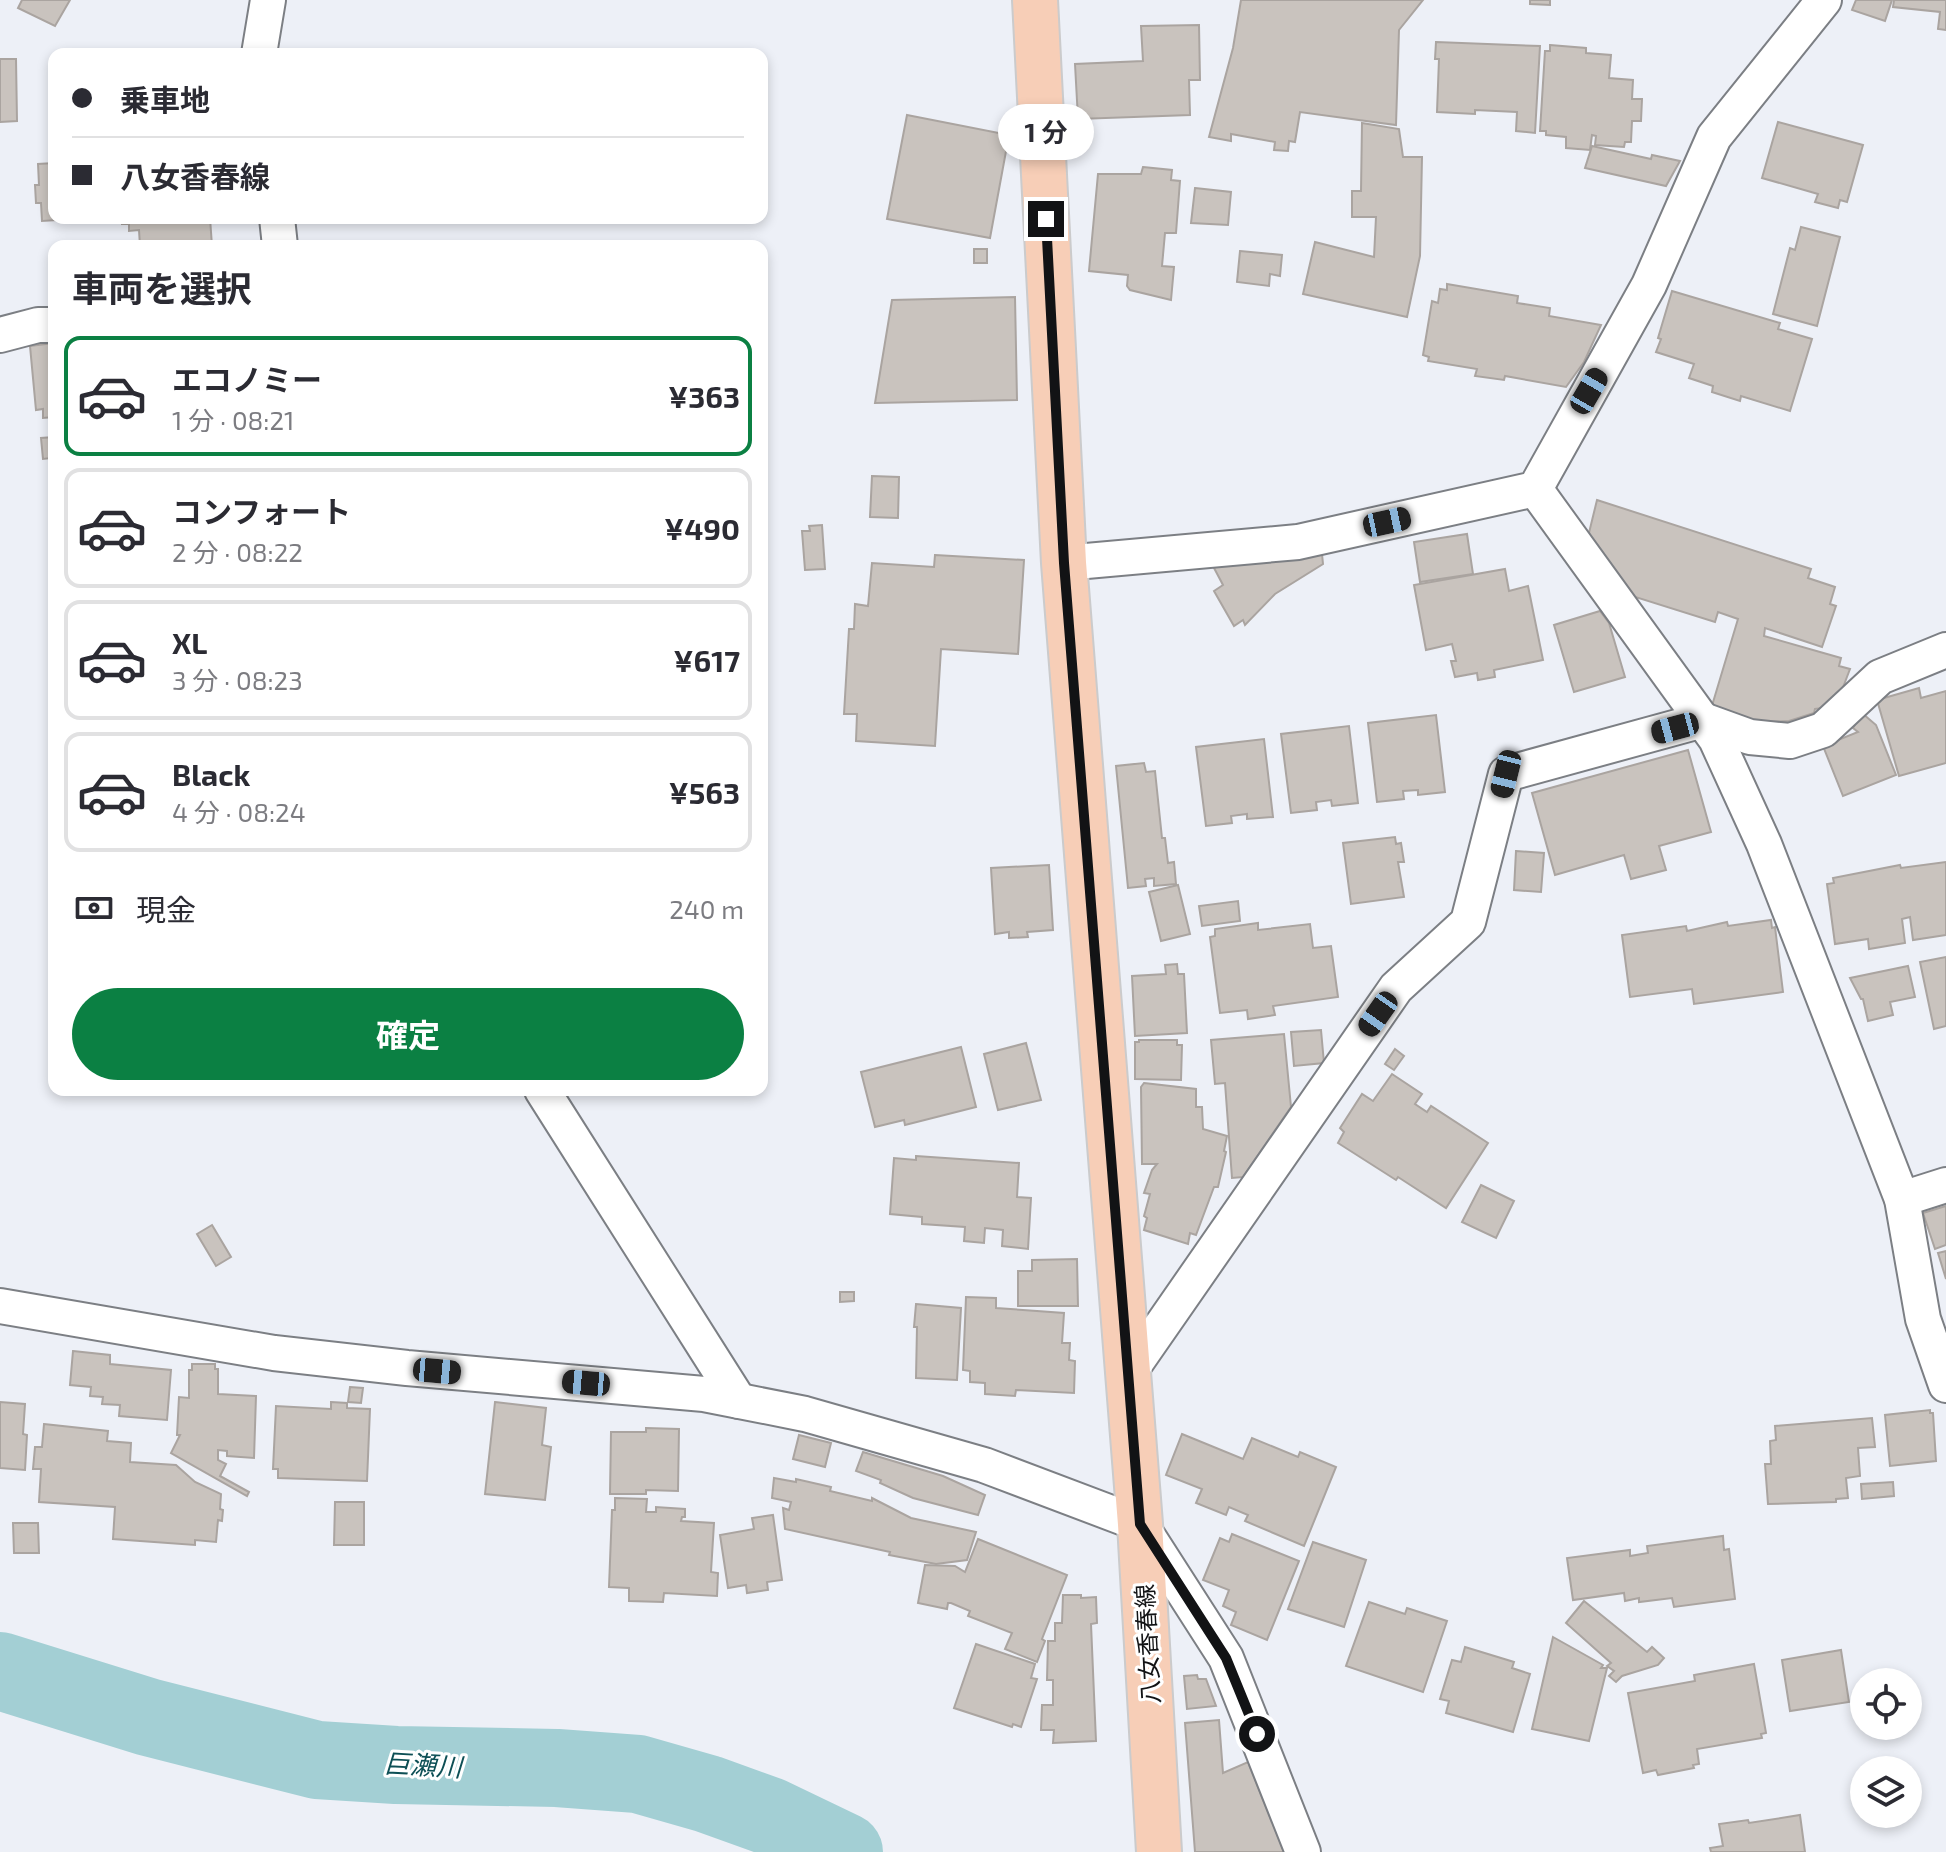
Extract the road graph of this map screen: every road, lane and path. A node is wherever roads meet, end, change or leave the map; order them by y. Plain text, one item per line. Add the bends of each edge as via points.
1 (268, 0) edge
2 (1035, 0) edge
3 (1824, 0) edge
4 (260, 48) edge
5 (48, 325) edge
6 (0, 335) edge
7 (1535, 489) junction
8 (1064, 563) junction
9 (1946, 650) edge
10 (1703, 720) junction
11 (546, 1096) edge
12 (1946, 1185) edge
13 (1902, 1199) junction
14 (0, 1306) edge
15 (1128, 1374) junction
16 (1946, 1385) edge
17 (739, 1401) junction
18 (1140, 1524) junction
19 (1159, 1852) edge
20 (1303, 1852) edge

1 - 4 street
2 - 8 main road, 八女香春線
3 - 7 street via 1714,137 1649,285
5 - 6 street
7 - 8 street via 1298,542
7 - 10 street
8 - 15 main road, 八女香春線
9 - 10 street via 1880,677 1823,730 1790,741 1750,737
10 - 13 street via 1764,844
10 - 15 street via 1506,774 1468,922 1396,988
11 - 17 street
12 - 13 street
13 - 16 street via 1923,1319
14 - 17 street via 274,1353
15 - 18 main road, 八女香春線
17 - 18 street via 805,1414 984,1465
18 - 19 main road, 八女香春線
18 - 20 street via 1226,1658

